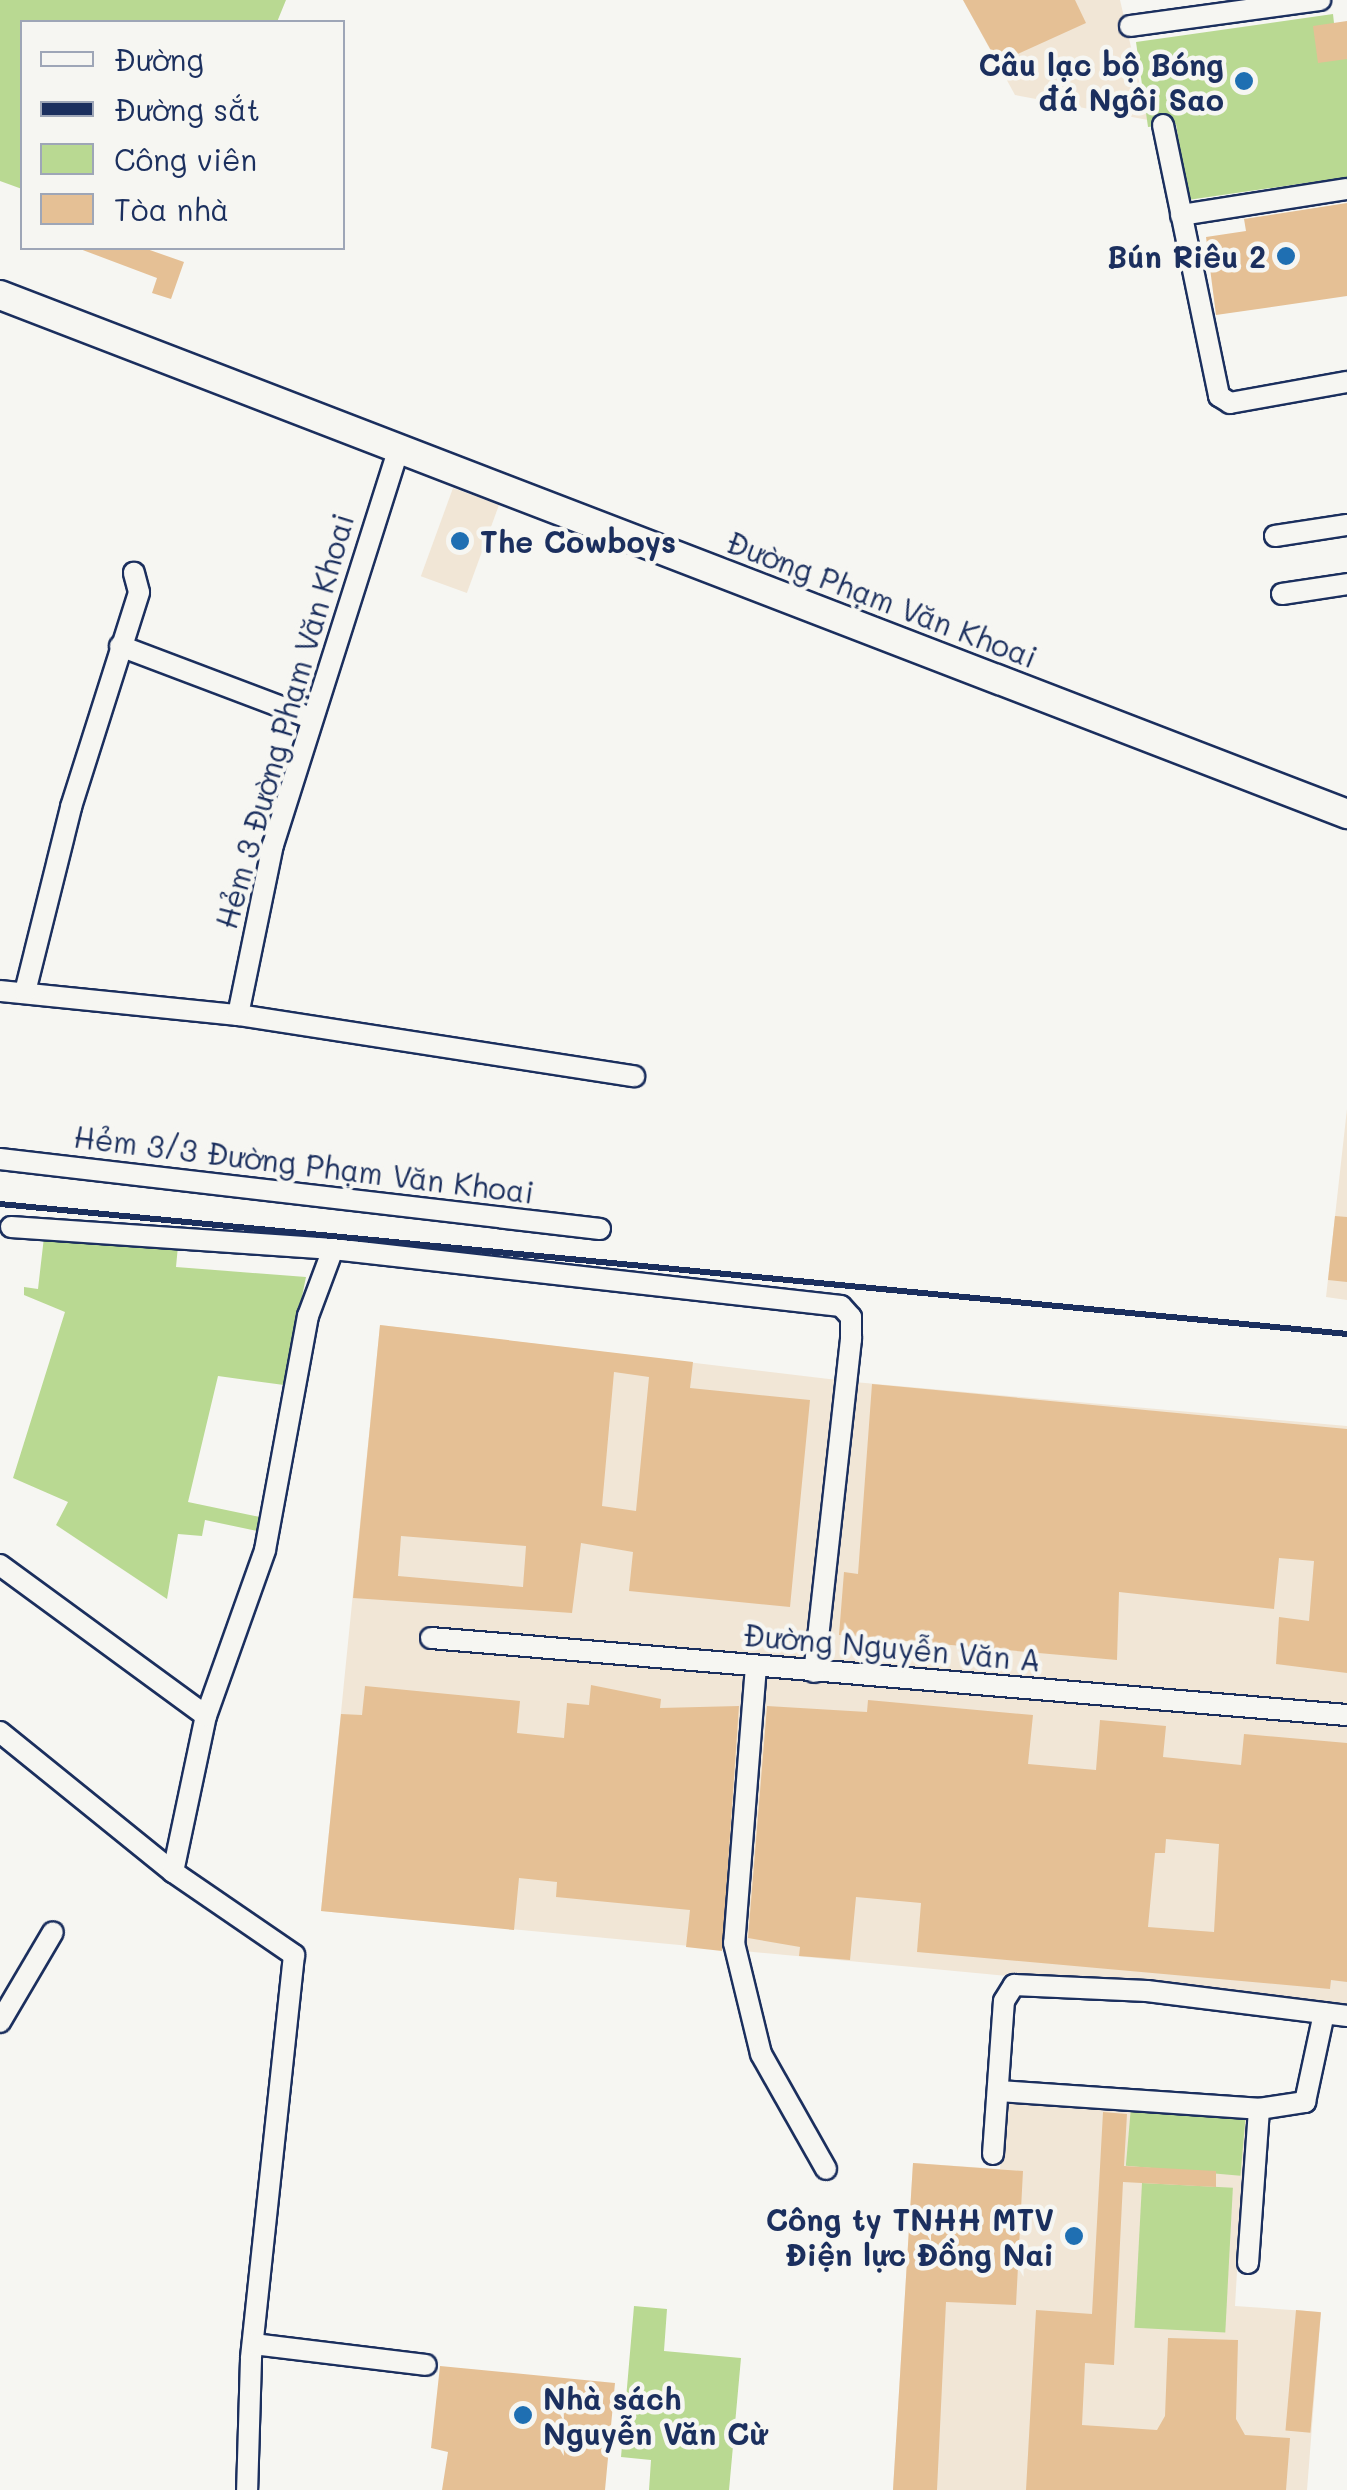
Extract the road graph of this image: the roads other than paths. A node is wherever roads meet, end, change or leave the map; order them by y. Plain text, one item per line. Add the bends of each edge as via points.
1 (1320, 0) edge
2 (1130, 26) dead end
3 (1164, 125) dead end
4 (1347, 189) edge
5 (1181, 215) junction
6 (0, 295) edge
7 (1347, 382) edge
8 (399, 447) junction
9 (1346, 530) edge
10 (1275, 536) dead end
11 (134, 573) dead end
12 (1347, 584) edge
13 (1282, 594) dead end
14 (120, 646) junction
15 (311, 718) junction
16 (1347, 814) edge
17 (0, 991) edge
18 (24, 992) junction
19 (238, 1016) junction
20 (634, 1076) dead end
21 (0, 1158) edge
22 (11, 1227) dead end
23 (600, 1229) dead end
24 (333, 1248) junction
25 (0, 1565) edge
26 (432, 1638) dead end
27 (756, 1666) junction
28 (814, 1672) junction
29 (1347, 1715) edge
30 (206, 1716) junction
31 (0, 1732) edge
32 (174, 1872) junction
33 (52, 1932) dead end
34 (1324, 2012) junction
35 (1347, 2016) edge
36 (0, 2022) edge
37 (998, 2091) junction
38 (1259, 2108) junction
39 (994, 2154) dead end
40 (826, 2169) dead end
41 (1248, 2263) dead end
42 (253, 2344) junction
43 (426, 2365) dead end
44 (246, 2490) edge

1 - 2 street
3 - 5 street
4 - 5 street
5 - 7 street via 1223,401
6 - 8 street, Đường Phạm Văn Khoai
8 - 15 street, Hẻm 3 Đường Phạm Văn Khoai
8 - 16 street, Đường Phạm Văn Khoai
9 - 10 street
11 - 14 street via 138,592
12 - 13 street
14 - 15 street
14 - 18 street
15 - 19 street, Hẻm 3 Đường Phạm Văn Khoai via 269,862
17 - 18 street
18 - 19 street
19 - 20 street
21 - 23 street, Hẻm 3/3 Đường Phạm Văn Khoai
22 - 24 street
24 - 28 street via 841,1306 851,1317 851,1340
24 - 30 street via 308,1316 264,1550
25 - 30 street
26 - 27 street, Đường Nguyễn Văn A
27 - 28 street, Đường Nguyễn Văn A
27 - 40 street via 734,1943 761,2054
28 - 29 street, Đường Nguyễn Văn A
30 - 32 street
31 - 32 street
32 - 42 street via 284,1946 298,1968
33 - 36 street
34 - 35 street
34 - 37 street via 1014,1985 1004,2001
34 - 38 street via 1305,2102
37 - 38 street
37 - 39 street
38 - 41 street
42 - 43 street
42 - 44 street

